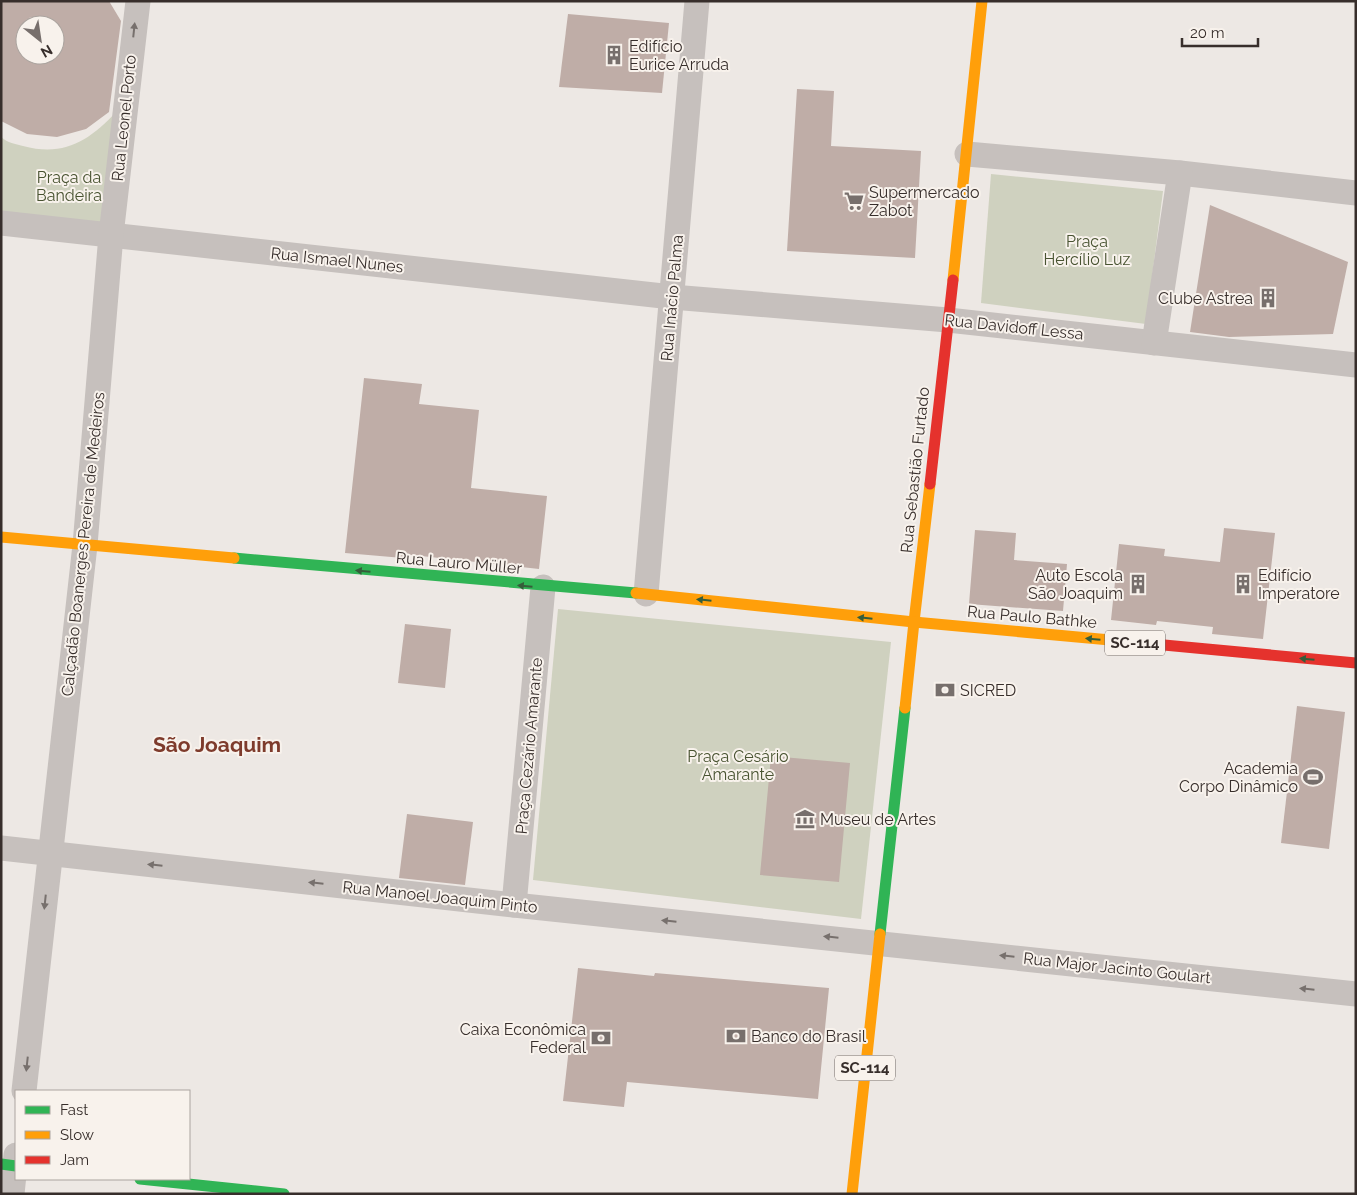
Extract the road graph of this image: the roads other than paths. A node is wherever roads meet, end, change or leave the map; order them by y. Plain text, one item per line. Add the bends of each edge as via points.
1 (138, 1) edge
2 (697, 1) edge
3 (982, 1) edge
4 (967, 154) junction
5 (1180, 172) junction
6 (1356, 193) edge
7 (1, 223) edge
8 (111, 235) junction
9 (672, 297) junction
10 (948, 320) junction
11 (1154, 343) junction
12 (1356, 365) edge
13 (1, 537) edge
14 (84, 545) junction
15 (543, 587) junction
16 (646, 594) junction
17 (914, 622) junction
18 (1356, 663) edge
19 (1, 848) edge
20 (50, 854) junction
21 (514, 905) junction
22 (879, 942) junction
23 (1356, 994) edge
24 (24, 1090) edge
25 (12, 1163) edge
26 (150, 1180) edge
27 (12, 1194) edge
28 (284, 1194) edge
29 (852, 1194) edge

8 -> 1 street, Rua Leonel Porto
2 - 9 street, Rua Inácio Palma
3 - 4 main road, Rua Sebastião Furtado / SC-114
4 - 5 street
4 - 10 main road, Rua Sebastião Furtado / SC-114
5 - 6 street
5 - 11 street
7 - 8 street, Rua Ismael Nunes
8 - 9 street, Rua Ismael Nunes
8 - 14 street, Calçadão Boanerges Pereira de Medeiros
9 - 10 street, Rua Davidoff Lessa
9 - 16 street, Rua Inácio Palma
10 - 11 street, Rua Davidoff Lessa
10 - 17 main road, Rua Sebastião Furtado / SC-114
11 - 12 street, Rua Davidoff Lessa
13 - 14 main road, Rua Lauro Müller
15 -> 14 main road, Rua Lauro Müller
14 - 20 street, Calçadão Boanerges Pereira de Medeiros
15 - 16 main road, Rua Lauro Müller
15 - 21 street, Praça Cezário Amarante
17 -> 16 main road, Rua Lauro Müller
18 -> 17 main road, Rua Paulo Bathke / SC-114
17 - 22 main road, Rua Sebastião Furtado / SC-114
19 - 20 street, Rua Manoel Joaquim Pinto
21 -> 20 street, Rua Manoel Joaquim Pinto
20 -> 24 street, Calçadão Boanerges Pereira de Medeiros
22 -> 21 street, Rua Manoel Joaquim Pinto
23 -> 22 street, Rua Major Jacinto Goulart
22 - 29 main road, SC-114
25 - 27 street
26 - 28 main road

